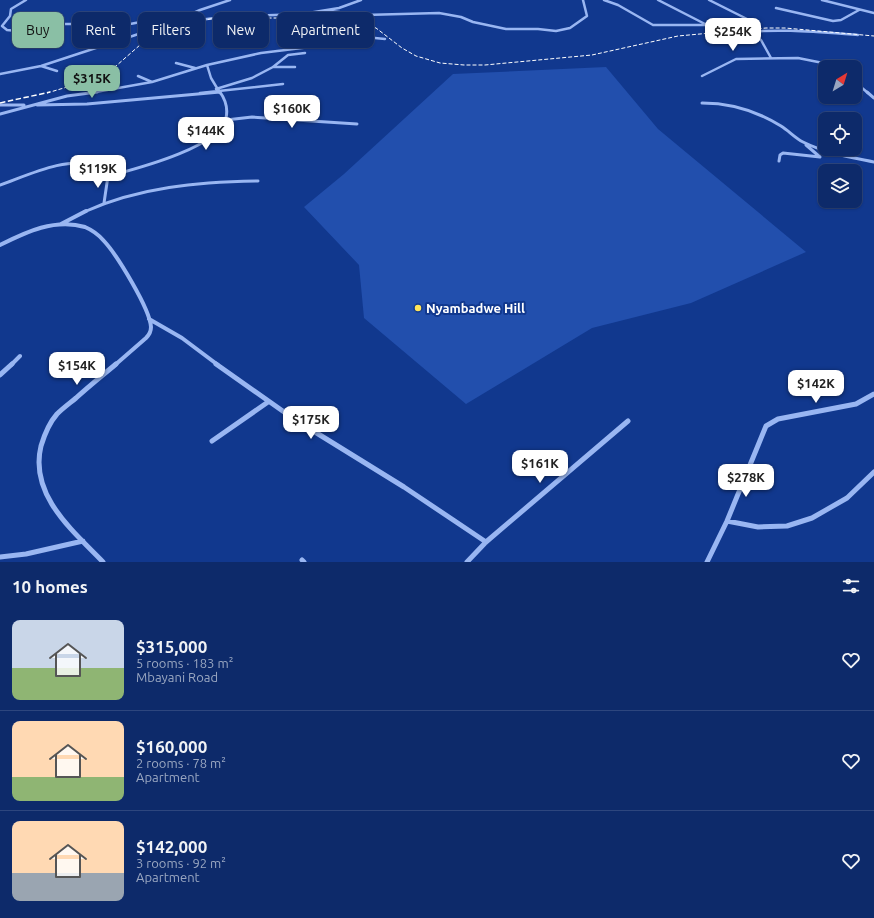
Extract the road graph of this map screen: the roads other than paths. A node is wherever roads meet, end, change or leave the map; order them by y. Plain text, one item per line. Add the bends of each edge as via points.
1 (26, 0) edge
2 (230, 0) edge
3 (361, 0) edge
4 (583, 0) edge
5 (604, 0) edge
6 (658, 0) edge
7 (709, 0) edge
8 (822, 0) edge
9 (776, 8) dead end
10 (859, 10) junction
11 (318, 11) junction
12 (196, 12) edge
13 (311, 12) edge
14 (874, 13) edge
15 (277, 15) edge
16 (205, 19) edge
17 (749, 20) dead end
18 (707, 25) junction
19 (12, 29) edge
20 (732, 34) junction
21 (138, 35) edge
22 (858, 35) dead end
23 (131, 38) joint
24 (385, 39) dead end
25 (287, 49) joint
26 (305, 52) dead end
27 (771, 58) junction
28 (818, 62) edge
29 (176, 63) dead end
30 (207, 65) junction
31 (41, 66) junction
32 (273, 67) junction
33 (295, 67) dead end
34 (196, 68) junction
35 (57, 71) dead end
36 (0, 74) edge
37 (138, 76) dead end
38 (702, 76) dead end
39 (152, 82) junction
40 (283, 84) dead end
41 (216, 88) junction
42 (862, 88) edge
43 (218, 92) junction
44 (874, 98) edge
45 (702, 103) dead end
46 (0, 105) edge
47 (29, 105) junction
48 (0, 114) edge
49 (226, 120) junction
50 (357, 124) dead end
51 (802, 142) junction
52 (779, 161) dead end
53 (874, 162) edge
54 (108, 176) junction
55 (258, 181) dead end
56 (0, 186) edge
57 (104, 203) junction
58 (61, 224) junction
59 (0, 244) edge
60 (149, 319) junction
61 (20, 356) dead end
62 (0, 375) edge
63 (874, 394) edge
64 (268, 402) junction
65 (628, 421) dead end
66 (212, 440) dead end
67 (874, 472) edge
68 (727, 521) junction
69 (83, 541) junction
70 (486, 542) junction
71 (0, 557) edge
72 (103, 562) edge
73 (467, 562) edge
74 (707, 562) edge

1 - 19 street via 11,8 10,16 2,26 7,30
2 - 12 street
3 - 11 street
4 - 11 street via 587,16 560,31 506,29 473,22 461,16 439,13 364,15
5 - 18 street via 653,25
6 - 18 street
7 - 17 street
8 - 10 street
9 - 10 street via 832,21 841,20
10 - 14 street
11 - 13 street
15 - 16 street
18 - 20 street
20 - 22 street via 786,30
20 - 27 street via 761,40
21 - 23 street
23 - 31 street
24 - 25 street via 353,38
25 - 30 street
26 - 32 street via 288,55
27 - 28 street
27 - 38 street via 733,59
29 - 34 street
30 - 34 street
30 - 41 street
31 - 35 street
31 - 36 street
32 - 33 street
32 - 41 street via 250,79
34 - 39 street
37 - 39 street
39 - 47 street
40 - 43 street
41 - 43 street
42 - 44 street
43 - 47 street via 106,103
43 - 49 street via 225,102
45 - 51 street via 722,103 745,110 781,127
46 - 47 street
47 - 48 street
49 - 50 street via 256,117 299,122
49 - 54 street via 211,139 204,143 154,163
51 - 52 street via 820,157 783,153
51 - 53 street
54 - 56 street via 97,172 95,166 90,163 74,162
54 - 57 street
55 - 57 street via 185,184
57 - 58 street
58 - 59 street via 36,228
58 - 60 street via 90,229 106,243
60 - 64 street via 182,338
60 - 69 street via 152,327 143,341 57,414 48,427 39,452 38,470 42,488 51,503
61 - 62 street
63 - 68 street via 856,404 778,419 766,426
64 - 66 street
64 - 70 street
65 - 70 street
67 - 68 street via 847,498 812,518 787,526 758,527
68 - 74 street
69 - 71 street
69 - 72 street
70 - 73 street

